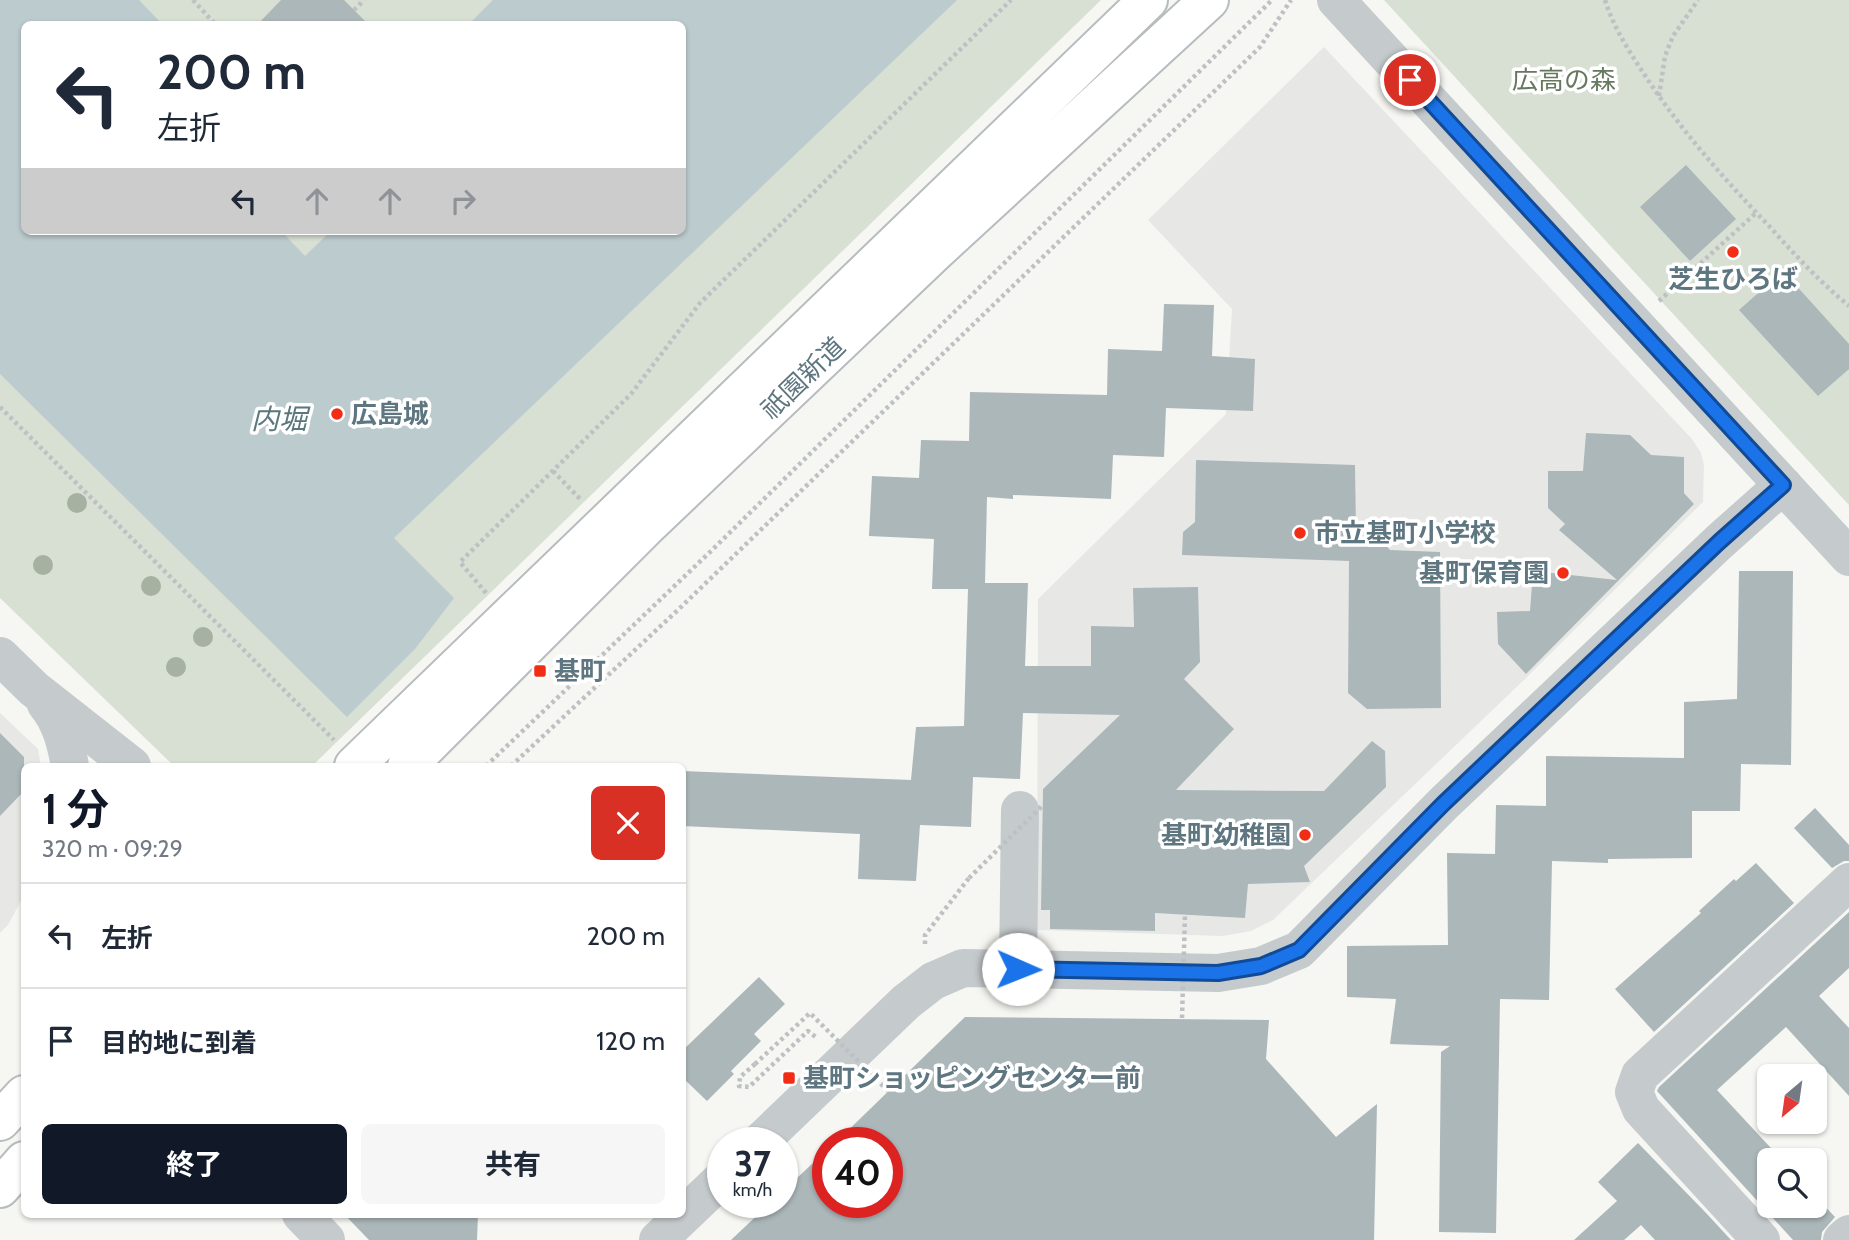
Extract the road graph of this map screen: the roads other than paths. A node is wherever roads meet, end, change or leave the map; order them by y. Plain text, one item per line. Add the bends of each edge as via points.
1 (1148, 0) edge
2 (1209, 0) edge
3 (1336, 0) edge
4 (1783, 485) junction
5 (1849, 557) edge
6 (0, 656) edge
7 (34, 689) junction
8 (347, 756) edge
9 (70, 763) edge
10 (128, 763) edge
11 (410, 763) edge
12 (1031, 808) road end
13 (1849, 882) edge
14 (1018, 969) junction
15 (21, 1098) edge
16 (0, 1121) edge
17 (776, 1127) edge
18 (21, 1164) edge
19 (0, 1188) edge
20 (707, 1193) edge
21 (686, 1213) edge
22 (305, 1218) edge
23 (681, 1218) edge
24 (1849, 1234) edge
25 (326, 1240) edge
26 (658, 1240) edge
27 (1760, 1240) edge
28 (1842, 1240) edge

1 - 8 highway, 祇園新道
2 - 11 highway, 祇園新道 via 707,469
3 - 4 street
4 - 5 street
4 - 14 street via 1443,804 1299,950 1261,966 1218,973
6 - 7 street
7 - 9 street via 54,713
7 - 10 street
12 - 14 street
13 - 27 street via 1640,1075 1634,1092 1641,1109
14 - 17 street via 963,968 933,981
15 - 16 highway
18 - 19 highway
20 - 21 street
22 - 25 street
23 - 26 street
24 - 28 street

